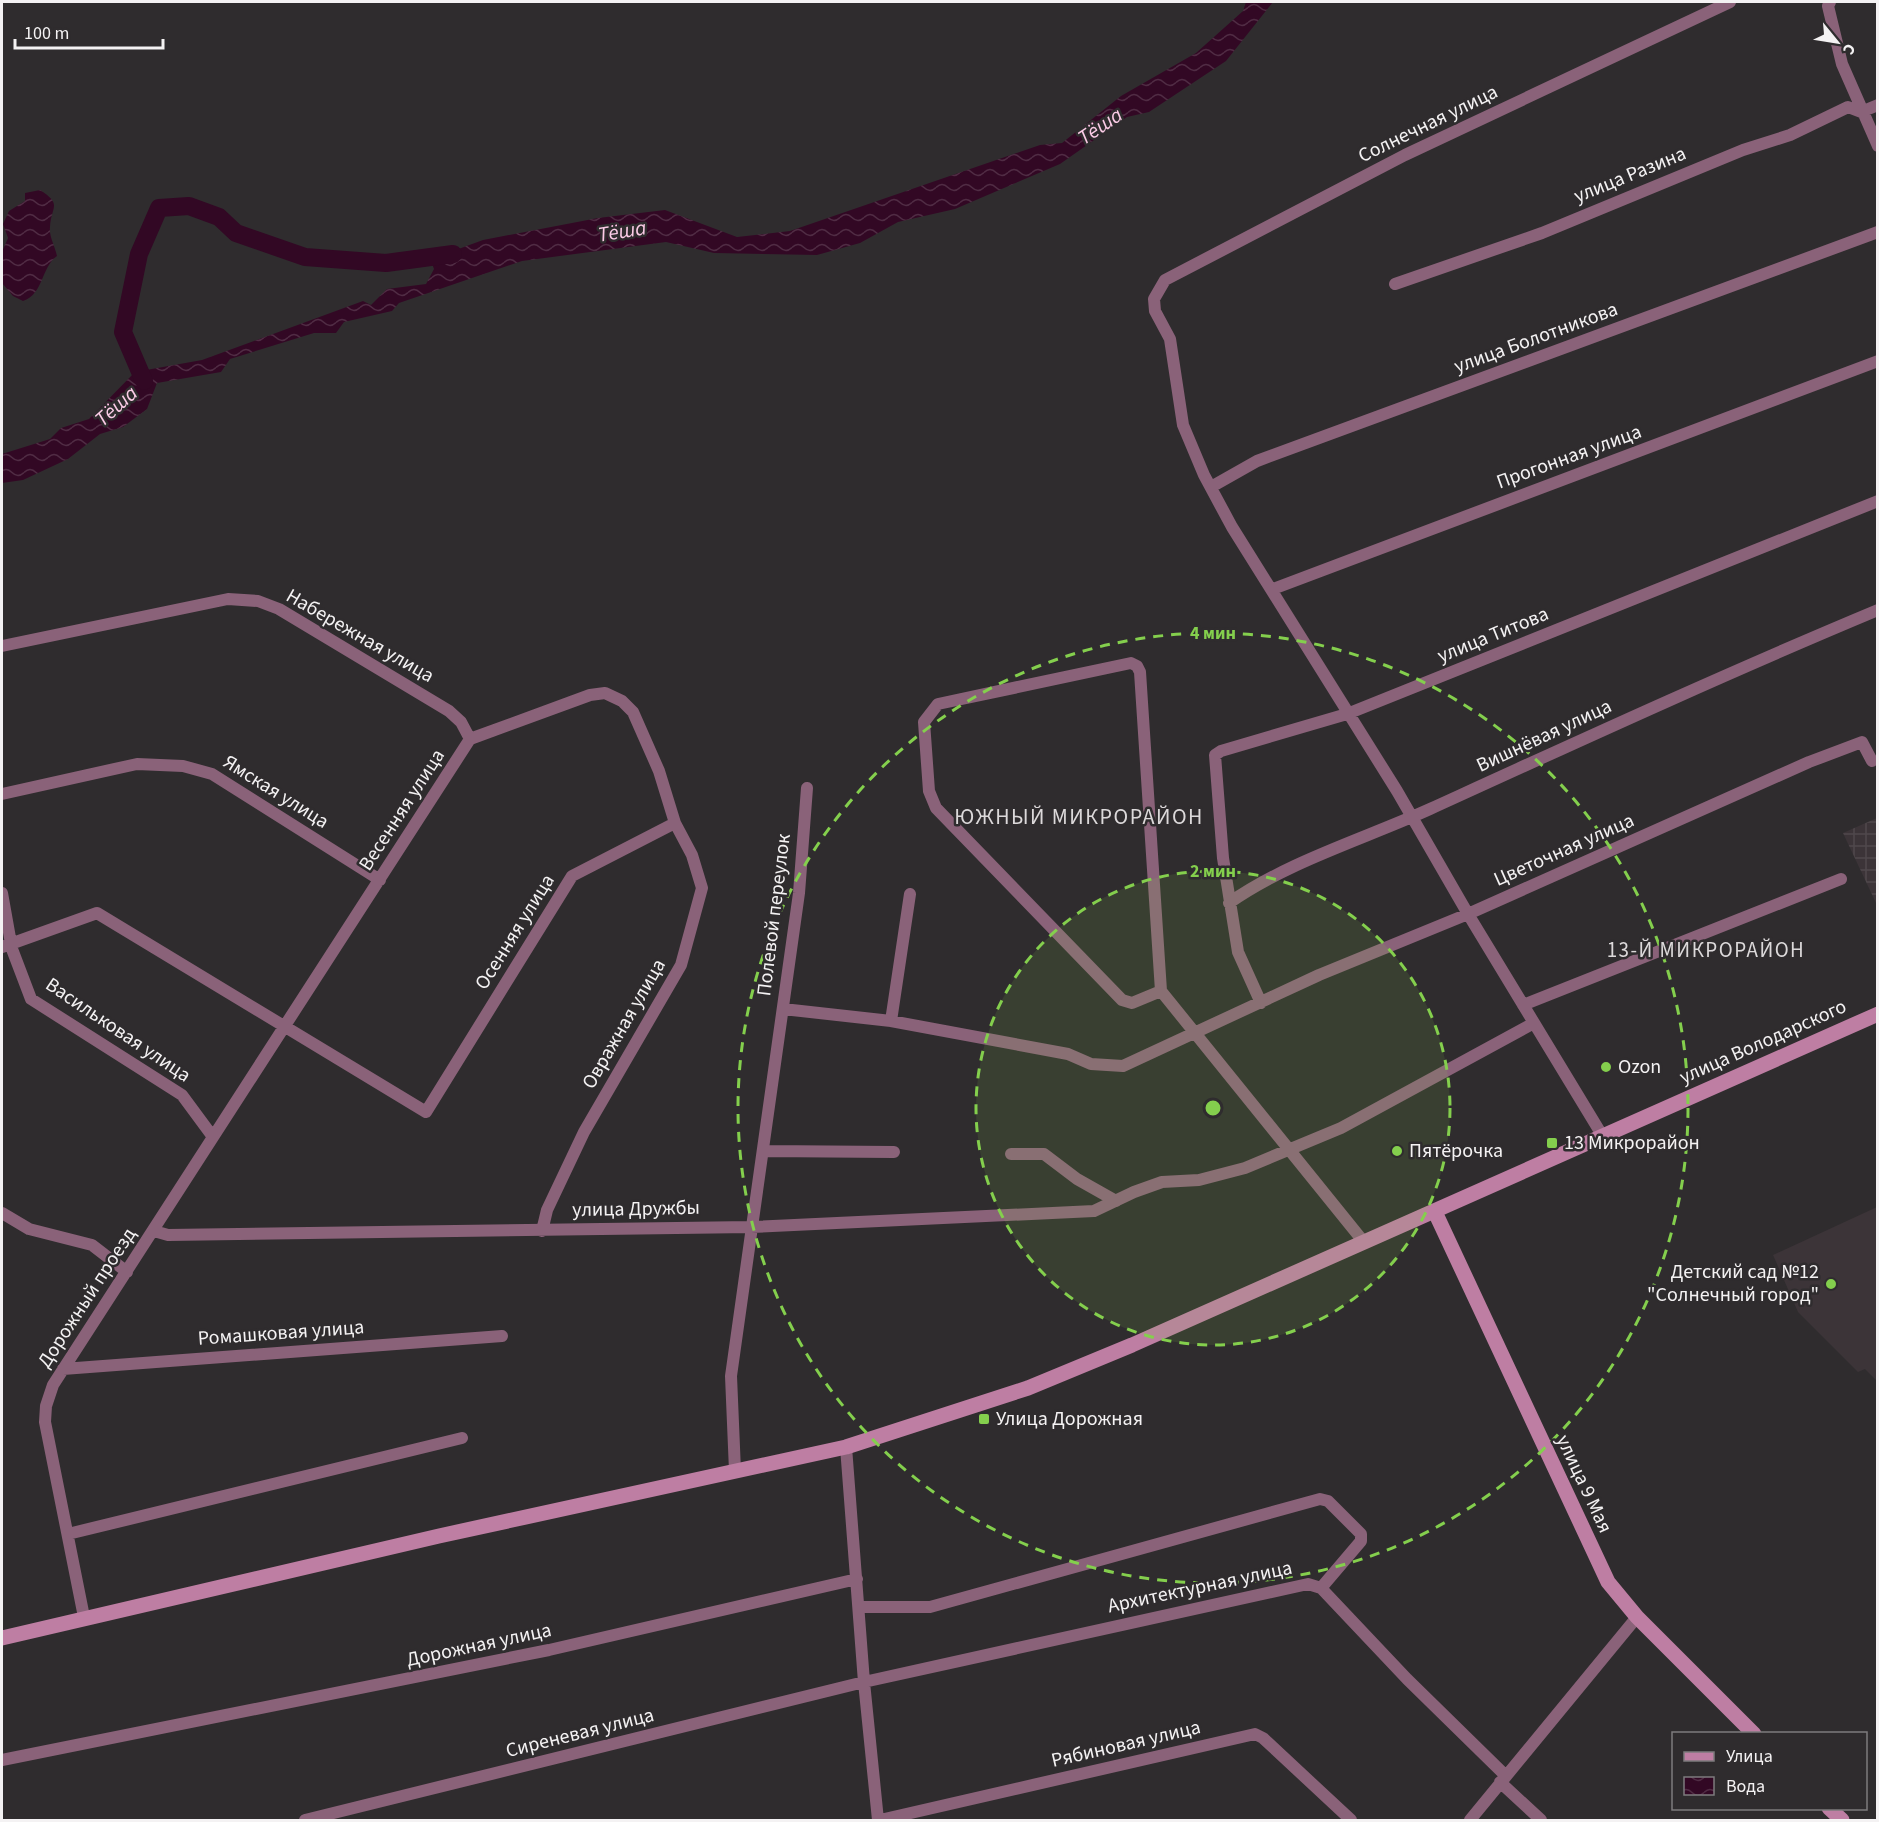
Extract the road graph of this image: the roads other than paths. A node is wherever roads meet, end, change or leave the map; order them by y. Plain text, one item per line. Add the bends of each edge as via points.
1 (1731, 2) edge
2 (1830, 2) edge
3 (1878, 105) edge
4 (1861, 112) junction
5 (1878, 146) edge
6 (1878, 232) edge
7 (1395, 284) dead end
8 (1878, 361) edge
9 (1210, 487) junction
10 (1878, 501) edge
11 (1273, 589) junction
12 (1878, 610) edge
13 (2, 646) edge
14 (606, 693) joint
15 (1347, 714) junction
16 (470, 739) junction
17 (1872, 761) dead end
18 (807, 788) dead end
19 (2, 794) edge
20 (1413, 817) junction
21 (675, 823) junction
22 (1841, 879) dead end
23 (380, 880) junction
24 (2, 893) edge
25 (910, 894) dead end
26 (1229, 903) junction
27 (1468, 914) junction
28 (8, 946) edge
29 (1161, 991) junction
30 (1262, 1003) junction
31 (1523, 1005) junction
32 (783, 1009) junction
33 (1878, 1014) edge
34 (891, 1021) junction
35 (1534, 1023) junction
36 (284, 1027) junction
37 (1194, 1032) junction
38 (1602, 1135) junction
39 (213, 1137) junction
40 (1290, 1149) junction
41 (764, 1151) junction
42 (894, 1152) dead end
43 (1011, 1154) dead end
44 (1116, 1201) junction
45 (1436, 1212) junction
46 (2, 1213) edge
47 (751, 1227) junction
48 (154, 1231) junction
49 (543, 1231) junction
50 (1363, 1241) junction
51 (127, 1272) junction
52 (502, 1336) dead end
53 (63, 1369) junction
54 (462, 1438) dead end
55 (846, 1447) junction
56 (735, 1471) junction
57 (68, 1534) junction
58 (857, 1579) junction
59 (1321, 1588) junction
60 (860, 1607) junction
61 (84, 1617) junction
62 (1637, 1617) junction
63 (2, 1638) edge
64 (864, 1682) junction
65 (1752, 1732) edge
66 (2, 1760) edge
67 (1503, 1779) junction
68 (1830, 1810) edge
69 (305, 1821) edge
70 (879, 1821) edge
71 (1351, 1821) edge
72 (1470, 1821) edge
73 (1541, 1821) edge
74 (1842, 1821) edge

1 - 9 street, Солнечная улица via 1394,161 1166,280 1158,288 1155,310 1170,339 1183,425
2 - 4 street via 1842,64
3 - 4 street, улица Разина
4 - 5 street
4 - 7 street, улица Разина via 1848,107 1790,135 1743,150 1542,233
6 - 9 street, улица Болотникова via 1257,461
8 - 11 street, Прогонная улица
9 - 11 street
10 - 15 street, улица Титова
11 - 15 street
12 - 20 street, Вишнёвая улица via 1747,664
13 - 16 street, Набережная улица via 228,599 258,601 279,609 449,711
14 - 16 street, Весенняя улица via 590,695
14 - 21 street, Овражная улица via 633,712 659,771
15 - 20 street
15 - 26 street, улица Титова via 1215,755
16 - 23 street, Весенняя улица
17 - 27 street, Цветочная улица via 1862,742 1733,795
18 - 32 street, Полевой переулок via 800,893
19 - 23 street, Ямская улица via 137,764 183,766 212,774
20 - 26 street, Вишнёвая улица via 1293,867
20 - 27 street
21 - 36 street, Осенняя улица via 572,876 427,1109
21 - 49 street, Овражная улица via 692,855 702,888 681,965 584,1132 547,1210
22 - 31 street
23 - 36 street, Весенняя улица
24 - 28 street, Васильковая улица
25 - 34 street
26 - 30 street via 1238,952
27 - 30 street, Цветочная улица via 1319,975
27 - 31 street
28 - 36 street via 95,914
28 - 39 street, Васильковая улица via 31,999 182,1095
29 - 29 street via 1132,1003 1122,1000 936,808 929,791 924,722 938,704 1131,663 1137,666
29 - 37 street
30 - 37 street, Цветочная улица
31 - 35 street
32 - 34 street, Полевой переулок
32 - 41 street
33 - 38 main road, улица Володарского
34 - 37 street, Полевой переулок via 1068,1054 1091,1064 1123,1066
35 - 38 street
35 - 40 street, улица Дружбы via 1341,1128
36 - 39 street, Дорожный проезд
37 - 40 street
38 - 45 main road, улица Володарского
39 - 48 street, Дорожный проезд
40 - 44 street, улица Дружбы via 1245,1168 1199,1180 1162,1182
40 - 50 street
41 - 42 street
41 - 47 street
43 - 44 street via 1044,1154
44 - 47 street, улица Дружбы via 1094,1211
45 - 50 main road, улица Володарского
45 - 62 main road, улица 9 Мая via 1597,1561 1614,1591
46 - 51 street via 29,1229 92,1245
47 - 49 street, улица Дружбы
47 - 56 street via 731,1376
48 - 49 street, улица Дружбы via 168,1235
48 - 51 street, Дорожный проезд
50 - 55 main road, улица Володарского via 1028,1388
51 - 53 street, Дорожный проезд
52 - 53 street, Ромашковая улица
53 - 57 street, Дорожный проезд via 52,1385 45,1422
54 - 57 street
55 - 56 main road, улица Володарского
55 - 58 street
56 - 61 main road, улица Володарского
57 - 61 street, Дорожный проезд
58 - 60 street
58 - 66 street, Дорожная улица via 549,1650
59 - 60 street via 1361,1541 1361,1534 1320,1499 930,1606
59 - 64 street, Архитектурная улица via 1308,1584
59 - 67 street, Архитектурная улица
60 - 64 street
61 - 63 main road, улица Володарского
62 - 65 main road, улица 9 Мая
62 - 67 street
64 - 69 street, Сиреневая улица
64 - 70 street
67 - 72 street
67 - 73 street, Архитектурная улица
68 - 74 main road
70 - 71 street, Рябиновая улица via 1255,1734

